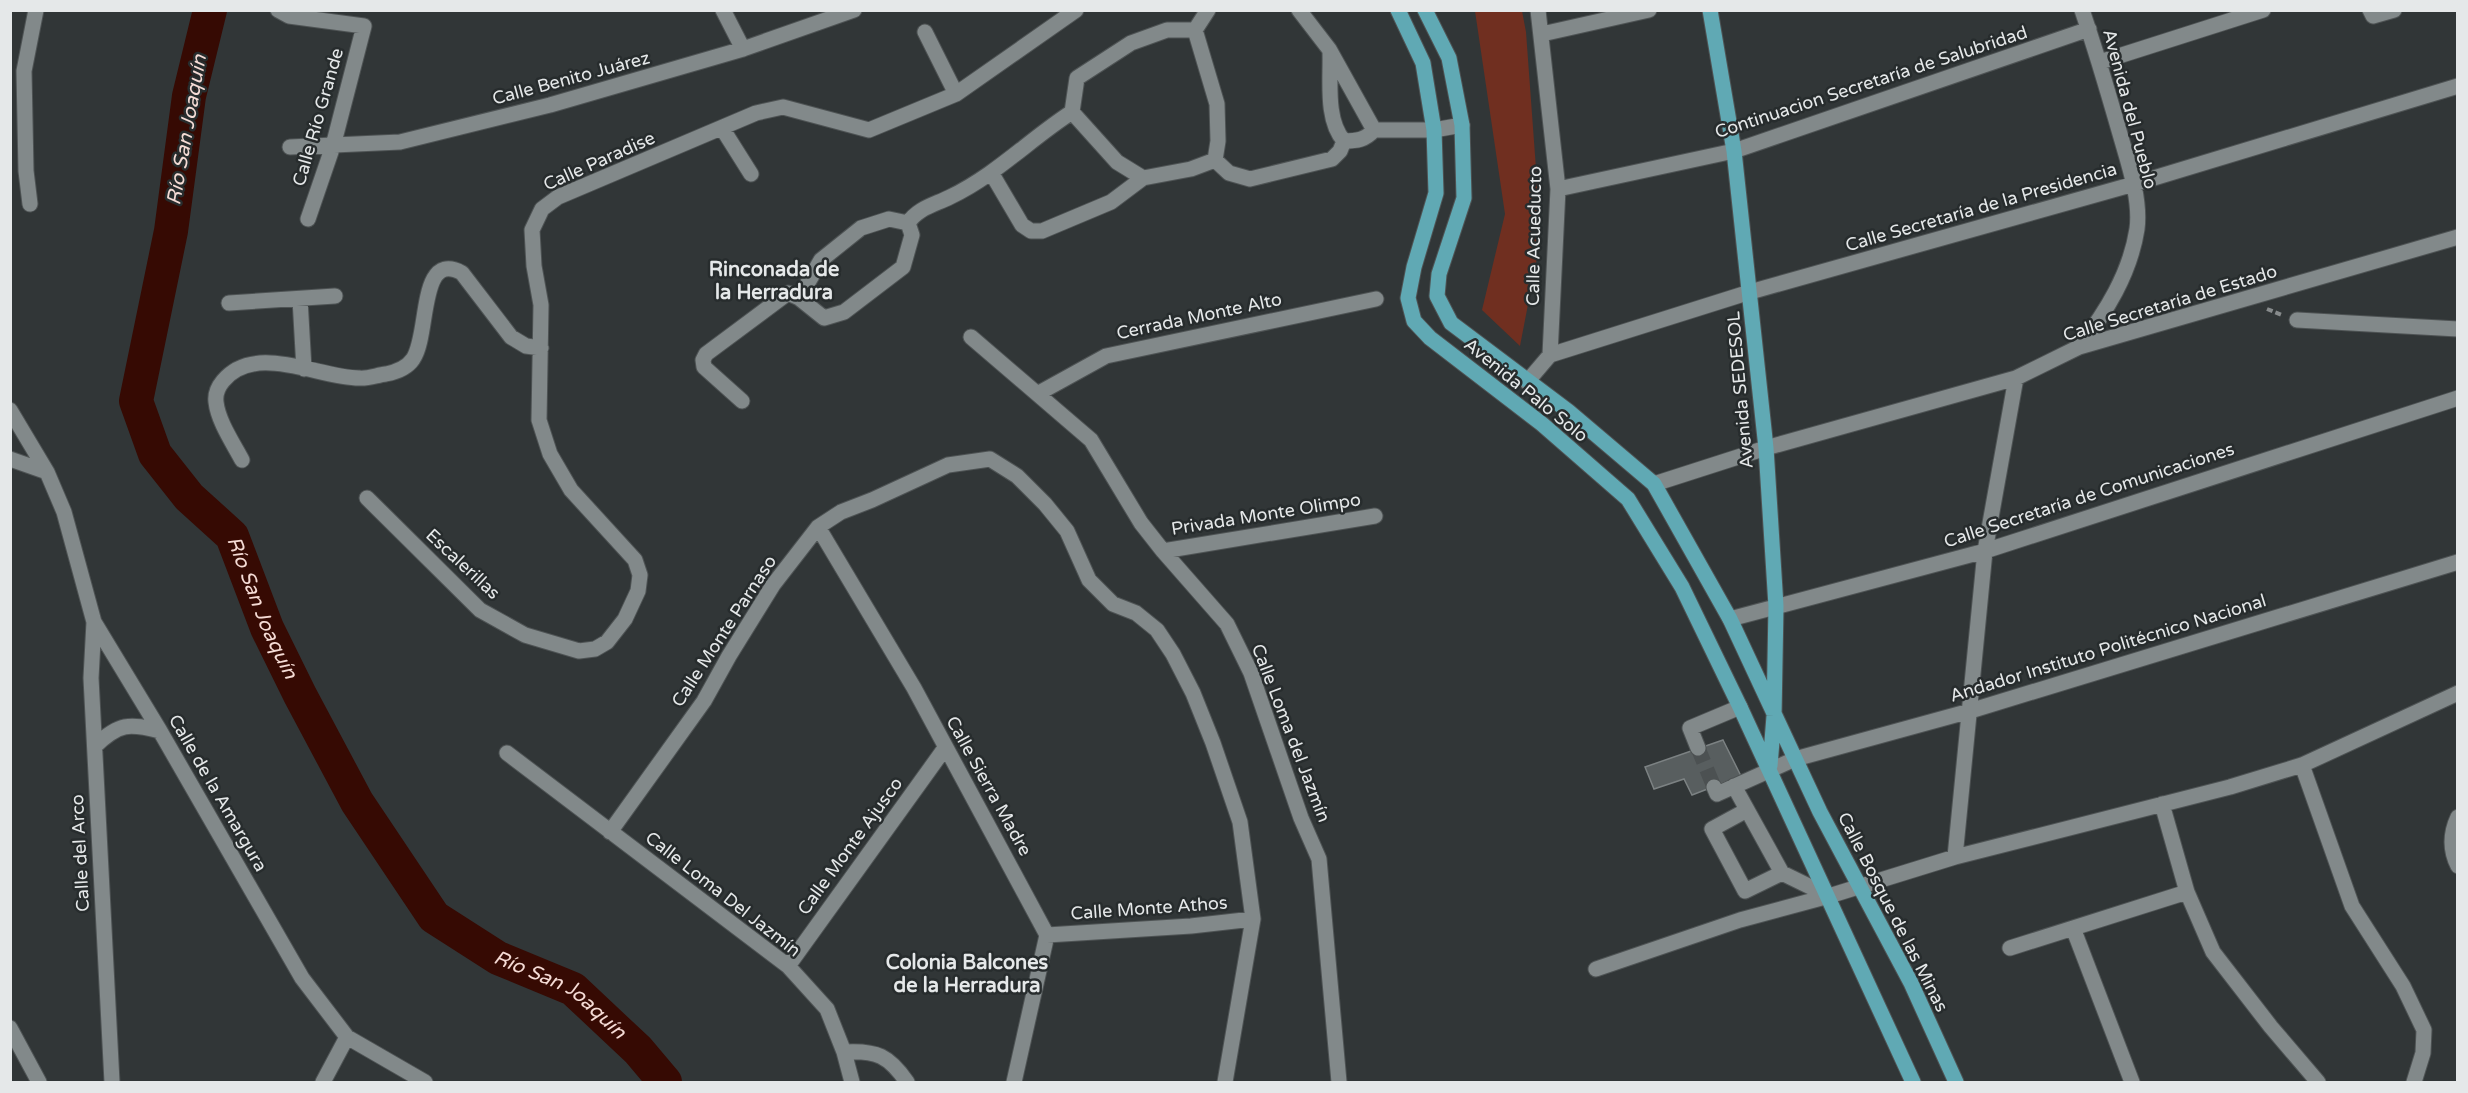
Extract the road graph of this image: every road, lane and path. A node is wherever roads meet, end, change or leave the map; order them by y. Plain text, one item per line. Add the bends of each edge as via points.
1 (36, 10) edge
2 (278, 10) edge
3 (723, 10) edge
4 (854, 10) edge
5 (1076, 10) edge
6 (1208, 10) edge
7 (1299, 10) edge
8 (1398, 10) edge
9 (1425, 10) edge
10 (1538, 10) edge
11 (1649, 10) edge
12 (1710, 10) edge
13 (2082, 10) edge
14 (2263, 10) edge
15 (2370, 10) edge
16 (2394, 10) edge
17 (2089, 29) junction
18 (1195, 30) junction
19 (925, 32) dead end
20 (1542, 34) junction
21 (743, 49) junction
22 (1329, 49) junction
23 (2100, 62) junction
24 (2457, 86) edge
25 (956, 94) junction
26 (1072, 112) junction
27 (1462, 125) junction
28 (722, 128) junction
29 (1374, 130) junction
30 (1434, 130) junction
31 (1344, 141) junction
32 (333, 146) junction
33 (290, 147) dead end
34 (1734, 151) junction
35 (1215, 160) junction
36 (18, 171) edge
37 (751, 174) dead end
38 (992, 174) junction
39 (1143, 178) junction
40 (2134, 184) junction
41 (1558, 189) junction
42 (30, 204) dead end
43 (308, 219) dead end
44 (908, 223) junction
45 (2457, 237) edge
46 (1750, 292) junction
47 (335, 296) dead end
48 (799, 298) junction
49 (300, 299) junction
50 (1376, 299) dead end
51 (229, 303) dead end
52 (2297, 320) dead end
53 (2457, 329) edge
54 (971, 337) dead end
55 (2079, 347) junction
56 (541, 348) junction
57 (1550, 355) junction
58 (304, 369) junction
59 (2016, 378) junction
60 (1527, 382) junction
61 (1038, 393) junction
62 (2457, 398) edge
63 (742, 401) dead end
64 (10, 410) edge
65 (1766, 448) junction
66 (10, 459) edge
67 (242, 460) dead end
68 (47, 472) junction
69 (1654, 484) junction
70 (368, 498) dead end
71 (1375, 516) dead end
72 (818, 527) junction
73 (1163, 551) junction
74 (1985, 551) junction
75 (2457, 562) edge
76 (1776, 606) junction
77 (1730, 619) junction
78 (94, 622) junction
79 (2457, 693) edge
80 (1740, 707) junction
81 (1970, 711) junction
82 (1774, 716) junction
83 (160, 731) junction
84 (95, 746) junction
85 (945, 748) junction
86 (1698, 748) tunnel mouth
87 (507, 753) dead end
88 (1795, 759) junction
89 (2302, 765) junction
90 (1769, 769) junction
91 (1734, 786) junction
92 (1714, 787) dead end
93 (2162, 804) junction
94 (1747, 810) junction
95 (2457, 817) edge
96 (610, 832) junction
97 (1955, 857) junction
98 (2457, 866) edge
99 (1782, 873) junction
100 (1861, 886) junction
101 (2187, 892) junction
102 (1829, 896) junction
103 (1253, 919) junction
104 (2073, 928) junction
105 (1047, 935) junction
106 (2010, 948) dead end
107 (788, 966) junction
108 (1596, 969) dead end
109 (10, 1028) edge
110 (347, 1036) junction
111 (844, 1052) junction
112 (108, 1079) edge
113 (39, 1083) edge
114 (323, 1083) edge
115 (425, 1083) edge
116 (852, 1083) edge
117 (907, 1083) edge
118 (1014, 1083) edge
119 (1225, 1083) edge
120 (1339, 1083) edge
121 (1913, 1083) edge
122 (1956, 1083) edge
123 (2132, 1083) edge
124 (2318, 1083) edge
125 (2414, 1083) edge

1 - 36 street via 24,71
2 - 32 street, Calle Río Grande via 364,26
3 - 21 street
4 - 21 street, Calle Benito Juárez
5 - 25 street, Calle Paradise
6 - 18 street
7 - 22 street
8 - 30 main road, Avenida Palo Solo via 1424,63
9 - 27 main road, Avenida Palo Solo via 1449,58
10 - 20 street, Calle Acueducto
11 - 20 street
12 - 34 main road, Avenida SEDESOL
13 - 17 street, Avenida del Pueblo
14 - 23 street
15 - 16 street via 2373,16
17 - 23 street, Avenida del Pueblo
17 - 34 street, Continuacion Secretaría de Salubridad
18 - 26 street via 1167,30 1131,44 1077,78
18 - 35 street via 1217,104
19 - 25 street
20 - 41 street, Calle Acueducto
21 - 32 street, Calle Benito Juárez via 550,105 400,142
22 - 29 street
22 - 31 street via 1332,108 1336,132
23 - 40 street, Avenida del Pueblo
24 - 40 street, Calle Secretaría de la Presidencia
25 - 28 street, Calle Paradise via 869,130 783,107 756,113
26 - 38 street via 1049,126
26 - 39 street via 1117,162
27 - 30 street
27 - 60 main road, Avenida Palo Solo via 1464,198 1439,274 1437,296 1451,323
28 - 37 street
28 - 56 street, Calle Paradise via 558,197 542,209 532,230 541,305
29 - 30 street
29 - 31 street via 1367,138
30 - 80 main road, Avenida Palo Solo via 1436,193 1408,298 1413,321 1542,424 1628,500 1682,587
31 - 35 street via 1332,159 1250,179 1229,173
32 - 33 street, Calle Benito Juárez
32 - 43 street, Calle Río Grande
34 - 41 street, Continuacion Secretaría de Salubridad
34 - 46 main road, Avenida SEDESOL
35 - 39 street via 1191,170
36 - 42 street
38 - 39 street via 1022,225 1031,231 1042,231 1111,202
38 - 44 street via 915,213
40 - 46 street, Calle Secretaría de la Presidencia
40 - 55 street, Avenida del Pueblo via 2137,227 2123,278 2105,314
41 - 57 street, Calle Acueducto
44 - 48 street via 890,219 861,228 821,260
44 - 48 street via 912,235 903,267 844,312 824,318
45 - 55 street, Calle Secretaría de Estado
46 - 57 street, Calle Secretaría de la Presidencia
46 - 65 main road, Avenida SEDESOL
47 - 49 street
48 - 63 street via 788,293 706,354 704,367
49 - 51 street
49 - 58 street
50 - 61 street, Cerrada Monte Alto via 1106,356
52 - 53 street
54 - 61 street, Calle Loma del Jazmín
55 - 59 street, Calle Secretaría de Estado
56 - 58 street via 526,346 511,337 462,273 443,268 435,273 429,289 420,346 412,361 398,371 360,379
56 - 70 street, Escalerillas via 539,420 550,454 571,490 635,560 640,575 638,591 607,642 595,650 579,651 525,635 480,610
57 - 60 street
58 - 67 street via 267,362 244,366 226,377 218,388 215,401 220,417
59 - 65 street, Calle Secretaría de Estado
59 - 74 street
60 - 69 main road, Avenida Palo Solo via 1568,411
61 - 73 street, Calle Loma del Jazmín via 1091,440 1141,523
62 - 74 street, Calle Secretaría de Comunicaciones
64 - 68 street, Calle de la Amargura
65 - 69 street, Calle Secretaría de Estado
65 - 76 main road, Avenida SEDESOL
66 - 68 street
68 - 78 street, Calle de la Amargura via 64,512
69 - 77 main road, Avenida Palo Solo
71 - 73 street, Privada Monte Olimpo
72 - 85 street, Calle Sierra Madre via 914,688
72 - 96 street, Calle Monte Parnaso via 773,585 704,701
72 - 103 street, Calle Monte Parnaso via 841,512 948,465 990,459 1017,476 1067,531 1089,580 1113,604 1136,614 1157,630 1173,654 1193,693 1240,822
73 - 120 street, Calle Loma del Jazmín via 1227,624 1251,674 1319,859
74 - 76 street, Calle Secretaría de Comunicaciones
74 - 81 street
75 - 81 street, Andador Instituto Politécnico Nacional
76 - 77 street, Calle Secretaría de Comunicaciones
76 - 82 main road, Avenida SEDESOL
77 - 82 main road, Avenida Palo Solo
78 - 83 street, Calle de la Amargura
78 - 84 street, Calle del Arco via 91,678
79 - 89 street
80 - 86 street via 1690,729
80 - 90 main road, Avenida Palo Solo
81 - 88 street, Andador Instituto Politécnico Nacional
81 - 97 street
82 - 88 main road, Avenida Palo Solo
82 - 90 main road, Avenida SEDESOL
83 - 84 street via 139,725 122,726
83 - 110 street, Calle de la Amargura via 302,978
84 - 112 street, Calle del Arco
85 - 105 street, Calle Sierra Madre
85 - 107 street, Calle Monte Ajusco
87 - 96 street, Calle Loma Del Jazmín
88 - 90 street, Andador Instituto Politécnico Nacional
88 - 100 main road, Calle Bosque de las Minas
89 - 93 street
89 - 125 street via 2352,906 2403,986 2424,1030 2423,1053
90 - 91 street, Andador Instituto Politécnico Nacional
90 - 102 main road
91 - 92 street via 1717,794
91 - 94 street
93 - 97 street
93 - 101 street
94 - 99 street
94 - 99 street via 1712,829 1746,891
95 - 98 street via 2452,831
96 - 107 street, Calle Loma Del Jazmín
97 - 100 street
99 - 102 street
100 - 102 street
100 - 122 main road, Calle Bosque de las Minas
101 - 104 street
101 - 124 street via 2213,952
102 - 108 street via 1740,920
102 - 121 main road
103 - 105 street, Calle Monte Athos
103 - 119 street, Calle Monte Parnaso
104 - 106 street
104 - 123 street
105 - 118 street
107 - 111 street, Calle Loma Del Jazmín via 827,1009
109 - 113 street
110 - 114 street
110 - 115 street, Calle de la Amargura
111 - 116 street, Calle Loma Del Jazmín
111 - 117 street via 868,1051 895,1064

